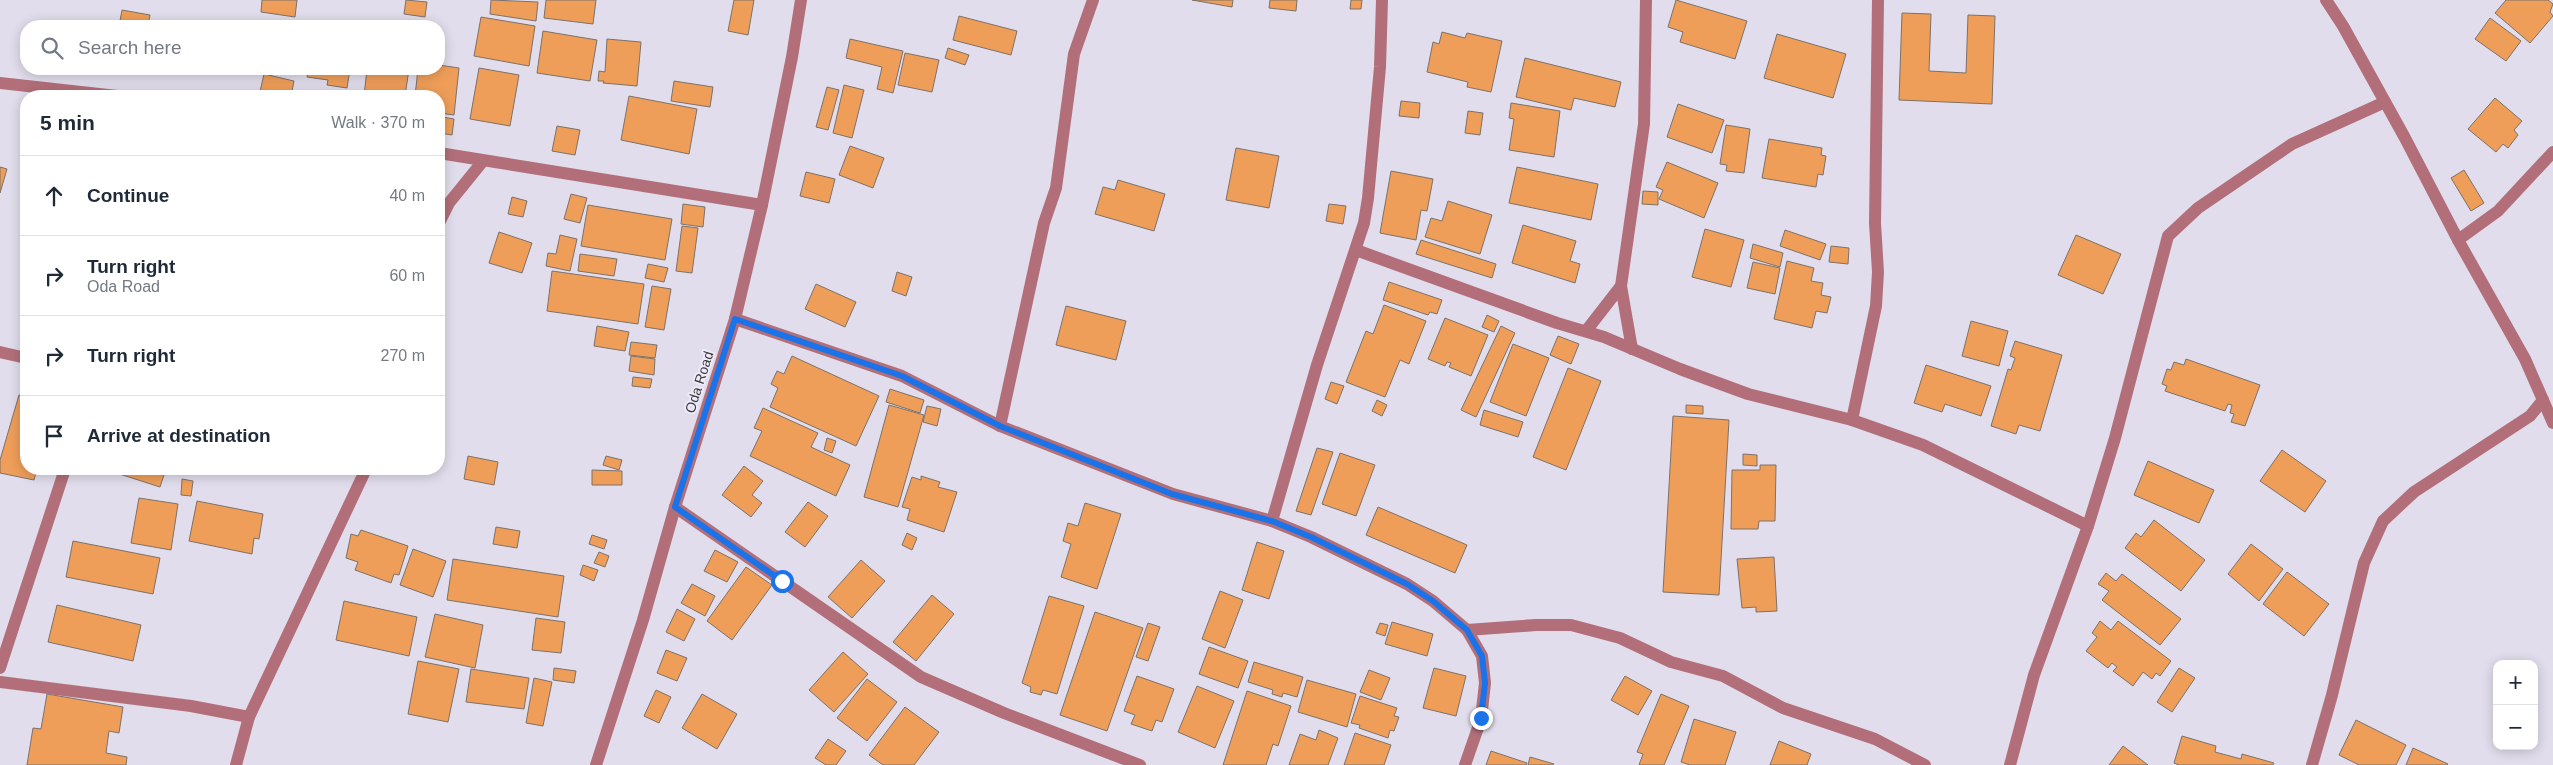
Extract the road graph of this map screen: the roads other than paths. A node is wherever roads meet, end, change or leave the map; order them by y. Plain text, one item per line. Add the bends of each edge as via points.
1 (801, 0) edge
2 (1093, 0) edge
3 (1382, 0) edge
4 (1646, 0) edge
5 (1878, 0) edge
6 (2326, 0) edge
7 (0, 83) edge
8 (63, 90) edge
9 (2385, 102) junction
10 (2553, 152) edge
11 (445, 154) edge
12 (483, 161) junction
13 (762, 205) junction
14 (445, 211) edge
15 (2458, 240) junction
16 (1356, 250) junction
17 (1621, 286) junction
18 (735, 319) junction
19 (1586, 331) junction
20 (1632, 349) junction
21 (0, 352) edge
22 (20, 357) edge
23 (2543, 400) junction
24 (1852, 420) junction
25 (2553, 424) edge
26 (1000, 426) junction
27 (63, 475) edge
28 (363, 475) edge
29 (675, 507) junction
30 (1272, 521) junction
31 (2088, 526) junction
32 (1467, 630) junction
33 (0, 668) edge
34 (0, 682) edge
35 (249, 717) junction
36 (236, 765) edge
37 (596, 765) edge
38 (1140, 765) edge
39 (1465, 765) edge
40 (1925, 765) edge
41 (2010, 765) edge
42 (2312, 765) edge

1 - 13 street, Oda Road
2 - 26 street via 1074,54 1056,188 1044,223
3 - 16 street via 1380,67 1368,198
4 - 17 street via 1644,124
5 - 24 street via 1876,306
6 - 9 street
7 - 8 street
9 - 15 street
9 - 31 street via 2292,144 2198,208 2168,236 2115,438
10 - 15 street via 2498,211
11 - 12 street
12 - 13 street
12 - 14 street
13 - 18 street, Oda Road
15 - 23 street via 2525,359
16 - 19 street
16 - 30 street via 1317,365
17 - 19 street
17 - 20 street
18 - 26 street via 902,376
18 - 29 street, Oda Road
19 - 20 street
20 - 24 street via 1748,394
21 - 22 street
23 - 25 street
23 - 42 street via 2530,416 2414,492 2383,521 2364,563
24 - 31 street via 1922,445
26 - 30 street via 1172,494
27 - 33 street
28 - 35 street
29 - 37 street, Oda Road
29 - 38 street via 921,677
30 - 32 street via 1407,584
31 - 41 street via 2034,675
32 - 39 street via 1482,656 1485,683 1481,718
32 - 40 street via 1571,625 1620,638 1671,662 1723,676 1783,708 1876,739
34 - 35 street via 191,706
35 - 36 street

